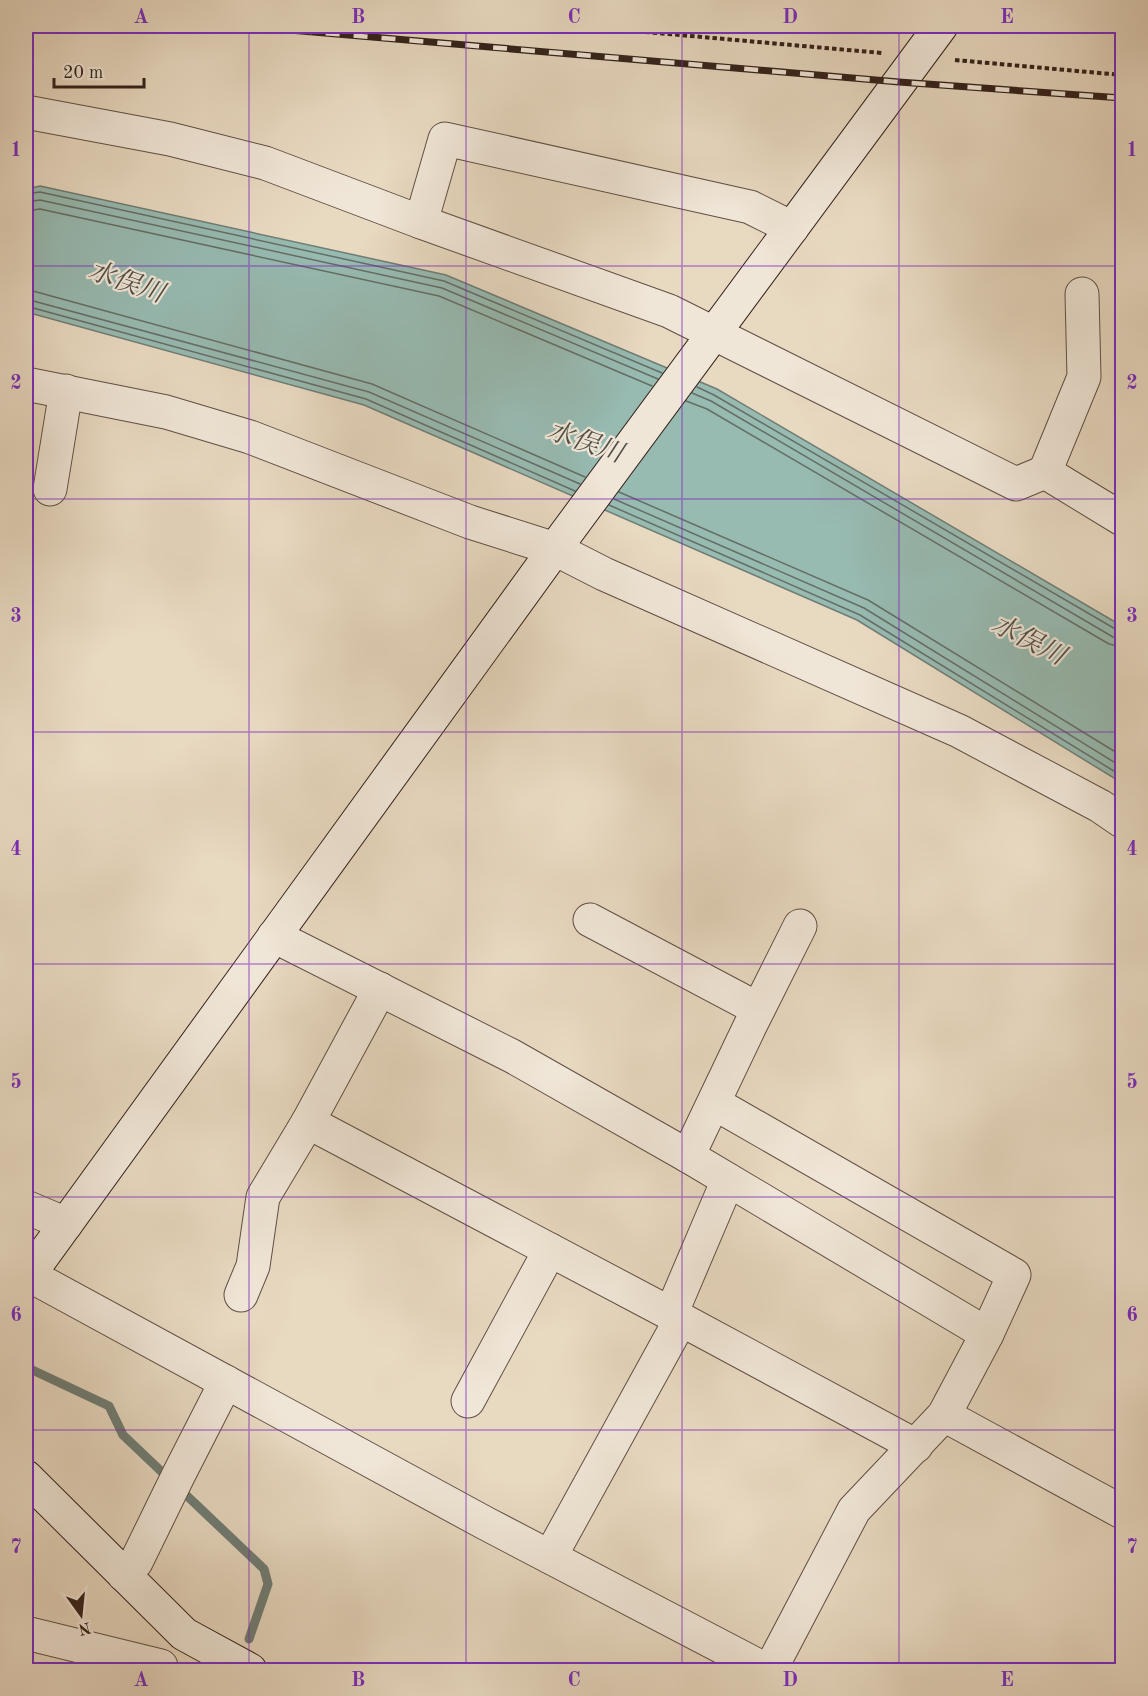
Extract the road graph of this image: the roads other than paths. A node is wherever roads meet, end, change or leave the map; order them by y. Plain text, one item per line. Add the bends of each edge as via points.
1 (941, 26) edge
2 (26, 112) edge
3 (421, 222) junction
4 (792, 228) junction
5 (1082, 294) dead end
6 (710, 339) junction
7 (26, 384) edge
8 (66, 391) junction
9 (1045, 472) junction
10 (50, 489) dead end
11 (1122, 519) edge
12 (559, 544) junction
13 (1122, 820) edge
14 (590, 920) dead end
15 (800, 927) dead end
16 (274, 936) junction
17 (380, 989) junction
18 (758, 1009) junction
19 (714, 1103) junction
20 (308, 1122) junction
21 (688, 1156) junction
22 (728, 1180) junction
23 (26, 1208) edge
24 (66, 1224) junction
25 (550, 1250) junction
26 (27, 1277) edge
27 (241, 1294) dead end
28 (676, 1317) junction
29 (987, 1334) junction
30 (226, 1382) junction
31 (468, 1401) dead end
32 (944, 1415) junction
33 (916, 1446) junction
34 (26, 1477) edge
35 (1122, 1512) edge
36 (550, 1557) junction
37 (124, 1575) junction
38 (26, 1633) edge
39 (184, 1635) junction
40 (160, 1668) edge
41 (756, 1668) edge
42 (250, 1671) edge

1 - 4 street
2 - 3 street via 170,139 265,163
3 - 4 street via 445,139 750,207
3 - 6 street via 669,311
4 - 6 street
5 - 9 street via 1083,376
6 - 9 street via 1016,484
6 - 12 street
7 - 8 street
8 - 10 street
8 - 12 street via 165,412 250,437 470,522
9 - 11 street
12 - 13 street via 615,579 959,730
12 - 16 street
14 - 18 street
15 - 18 street
16 - 17 street
16 - 24 street
17 - 20 street
17 - 21 street via 512,1056
18 - 19 street
19 - 21 street
19 - 29 street via 1014,1275
20 - 25 street
20 - 27 street via 263,1197 253,1266
21 - 22 street
22 - 28 street
22 - 29 street
23 - 24 street
24 - 26 street
25 - 28 street
25 - 31 street
26 - 30 street
28 - 33 street
28 - 36 street
29 - 32 street
30 - 36 street
30 - 37 street via 136,1562
32 - 33 street
32 - 35 street
33 - 41 street via 854,1510
34 - 37 street
36 - 41 street
37 - 39 street
38 - 40 street
39 - 40 street
39 - 42 street

